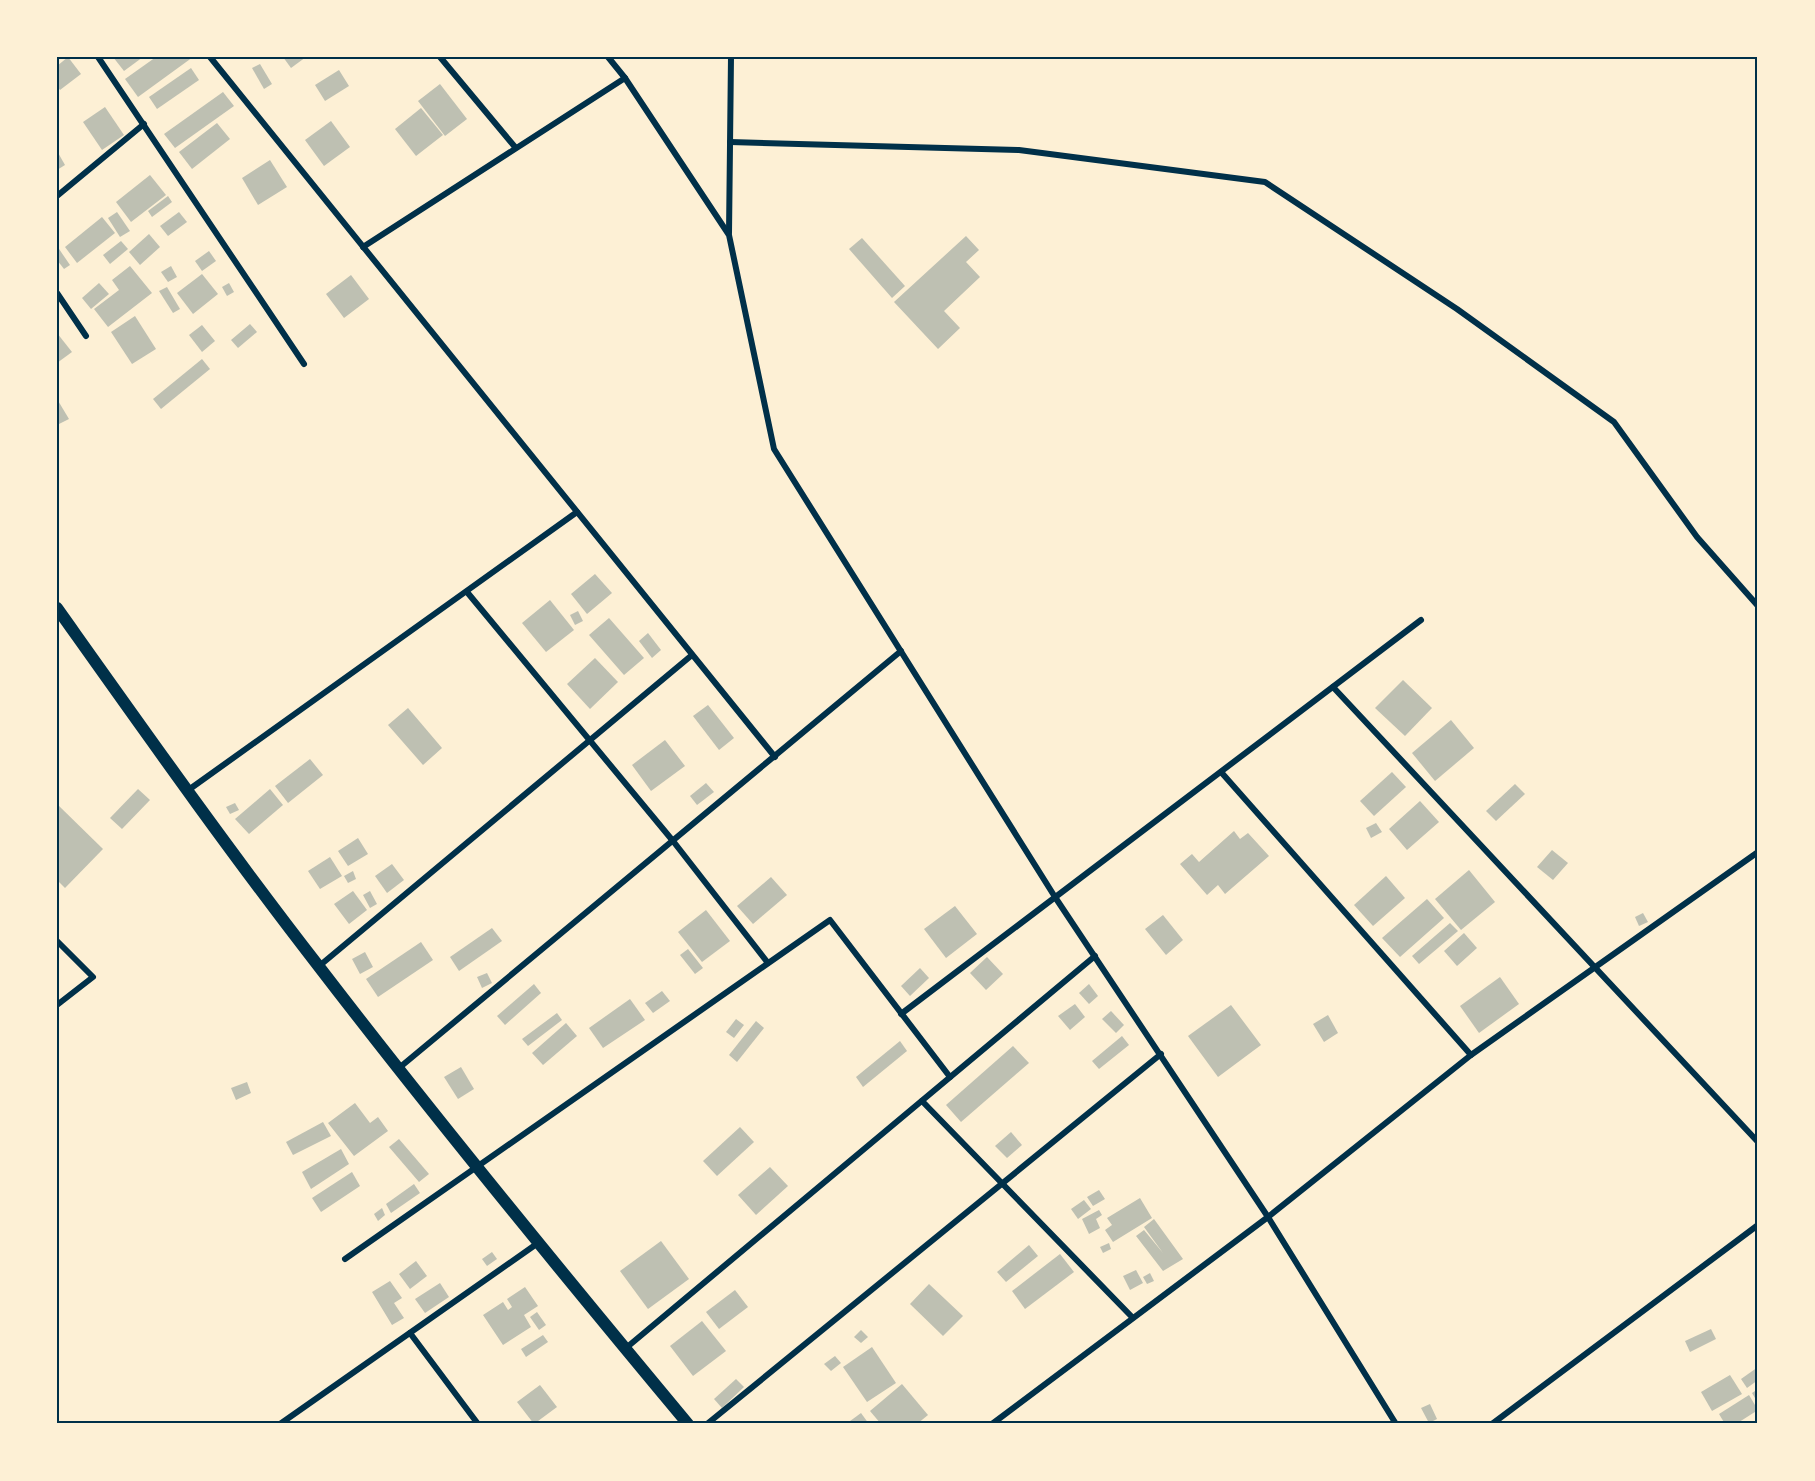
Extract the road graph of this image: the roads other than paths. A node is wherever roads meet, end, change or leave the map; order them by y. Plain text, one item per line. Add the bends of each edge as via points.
1 (98, 57) edge
2 (210, 57) edge
3 (440, 57) edge
4 (608, 57) edge
5 (732, 57) edge
6 (625, 78) junction
7 (144, 124) junction
8 (730, 142) junction
9 (515, 147) junction
10 (57, 196) edge
11 (729, 235) junction
12 (363, 247) junction
13 (57, 293) edge
14 (87, 336) dead end
15 (304, 364) dead end
16 (578, 512) junction
17 (467, 592) junction
18 (1758, 606) edge
19 (57, 608) edge
20 (1421, 620) dead end
21 (901, 651) junction
22 (692, 655) junction
23 (1333, 687) junction
24 (589, 739) junction
25 (774, 757) junction
26 (1221, 772) junction
27 (187, 792) junction
28 (673, 841) junction
29 (1758, 852) edge
30 (1055, 897) junction
31 (57, 941) edge
32 (1095, 956) junction
33 (768, 963) junction
34 (318, 967) junction
35 (1595, 968) junction
36 (57, 1005) edge
37 (901, 1014) junction
38 (1161, 1054) junction
39 (1471, 1055) junction
40 (398, 1069) junction
41 (950, 1077) junction
42 (922, 1101) junction
43 (1758, 1142) edge
44 (476, 1167) junction
45 (1002, 1183) junction
46 (1268, 1217) junction
47 (1758, 1225) edge
48 (538, 1243) junction
49 (345, 1259) dead end
50 (1132, 1317) junction
51 (410, 1333) junction
52 (625, 1348) junction
53 (280, 1424) edge
54 (478, 1424) edge
55 (688, 1424) edge
56 (707, 1424) edge
57 (992, 1424) edge
58 (1396, 1424) edge
59 (1492, 1424) edge

1 - 7 street
2 - 12 street
3 - 9 street
4 - 6 street
5 - 8 street
6 - 9 street
6 - 11 street
7 - 10 street
7 - 15 street
8 - 11 street
8 - 18 street via 1019,150 1265,183 1456,309 1614,422 1697,537
9 - 12 street
11 - 21 street via 774,449
12 - 16 street
13 - 14 street
16 - 17 street
16 - 22 street
17 - 24 street
17 - 27 street
19 - 27 main road
20 - 23 street
21 - 25 street
21 - 30 street
22 - 24 street
22 - 25 street
23 - 26 street
23 - 35 street
24 - 28 street
24 - 34 street
25 - 28 street
26 - 30 street
26 - 39 street
27 - 34 main road
28 - 33 street
28 - 40 street
29 - 35 street
30 - 32 street
30 - 37 street
31 - 36 street via 93,977
32 - 38 street
32 - 41 street
33 - 37 street via 830,920
33 - 44 street
34 - 40 main road
35 - 39 street
35 - 43 street
37 - 41 street
38 - 45 street
38 - 46 street
39 - 46 street
40 - 44 main road
41 - 42 street
42 - 45 street
42 - 52 street
44 - 48 main road
44 - 49 street
45 - 50 street
45 - 56 street
46 - 50 street
46 - 58 street
47 - 59 street
48 - 51 street
48 - 52 main road
50 - 57 street
51 - 53 street
51 - 54 street
52 - 55 main road

